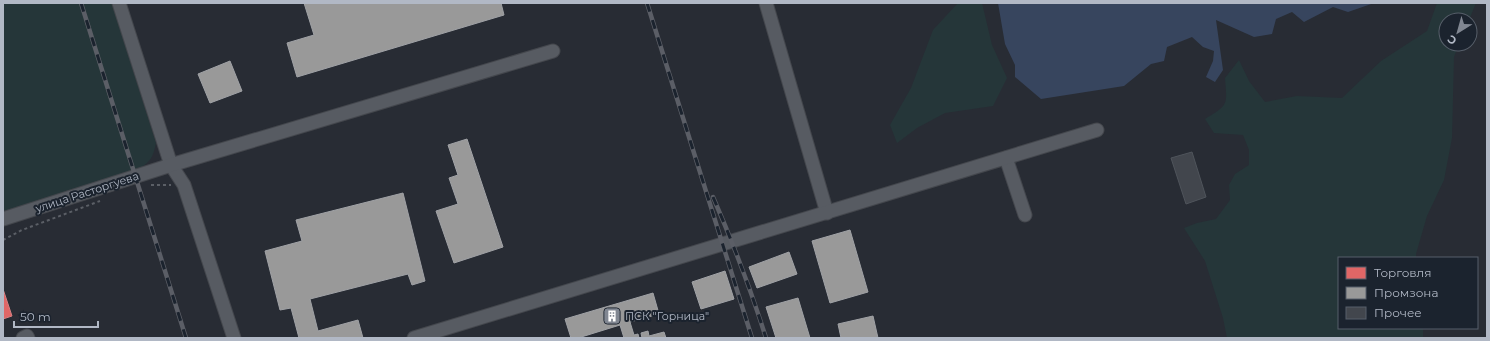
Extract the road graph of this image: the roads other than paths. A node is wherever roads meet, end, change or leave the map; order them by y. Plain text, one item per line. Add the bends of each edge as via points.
1 (119, 3) edge
2 (766, 3) edge
3 (553, 51) dead end
4 (1097, 130) dead end
5 (1006, 158) junction
6 (170, 165) junction
7 (827, 213) junction
8 (1025, 215) dead end
9 (3, 219) edge
10 (23, 338) edge
11 (28, 338) edge
12 (234, 338) edge
13 (414, 338) edge

1 - 6 street
2 - 7 street
3 - 6 street, улица Расторгуева
4 - 5 street
5 - 7 street
5 - 8 street
6 - 9 street, улица Расторгуева
6 - 12 street via 184,185
7 - 13 street
10 - 11 street

